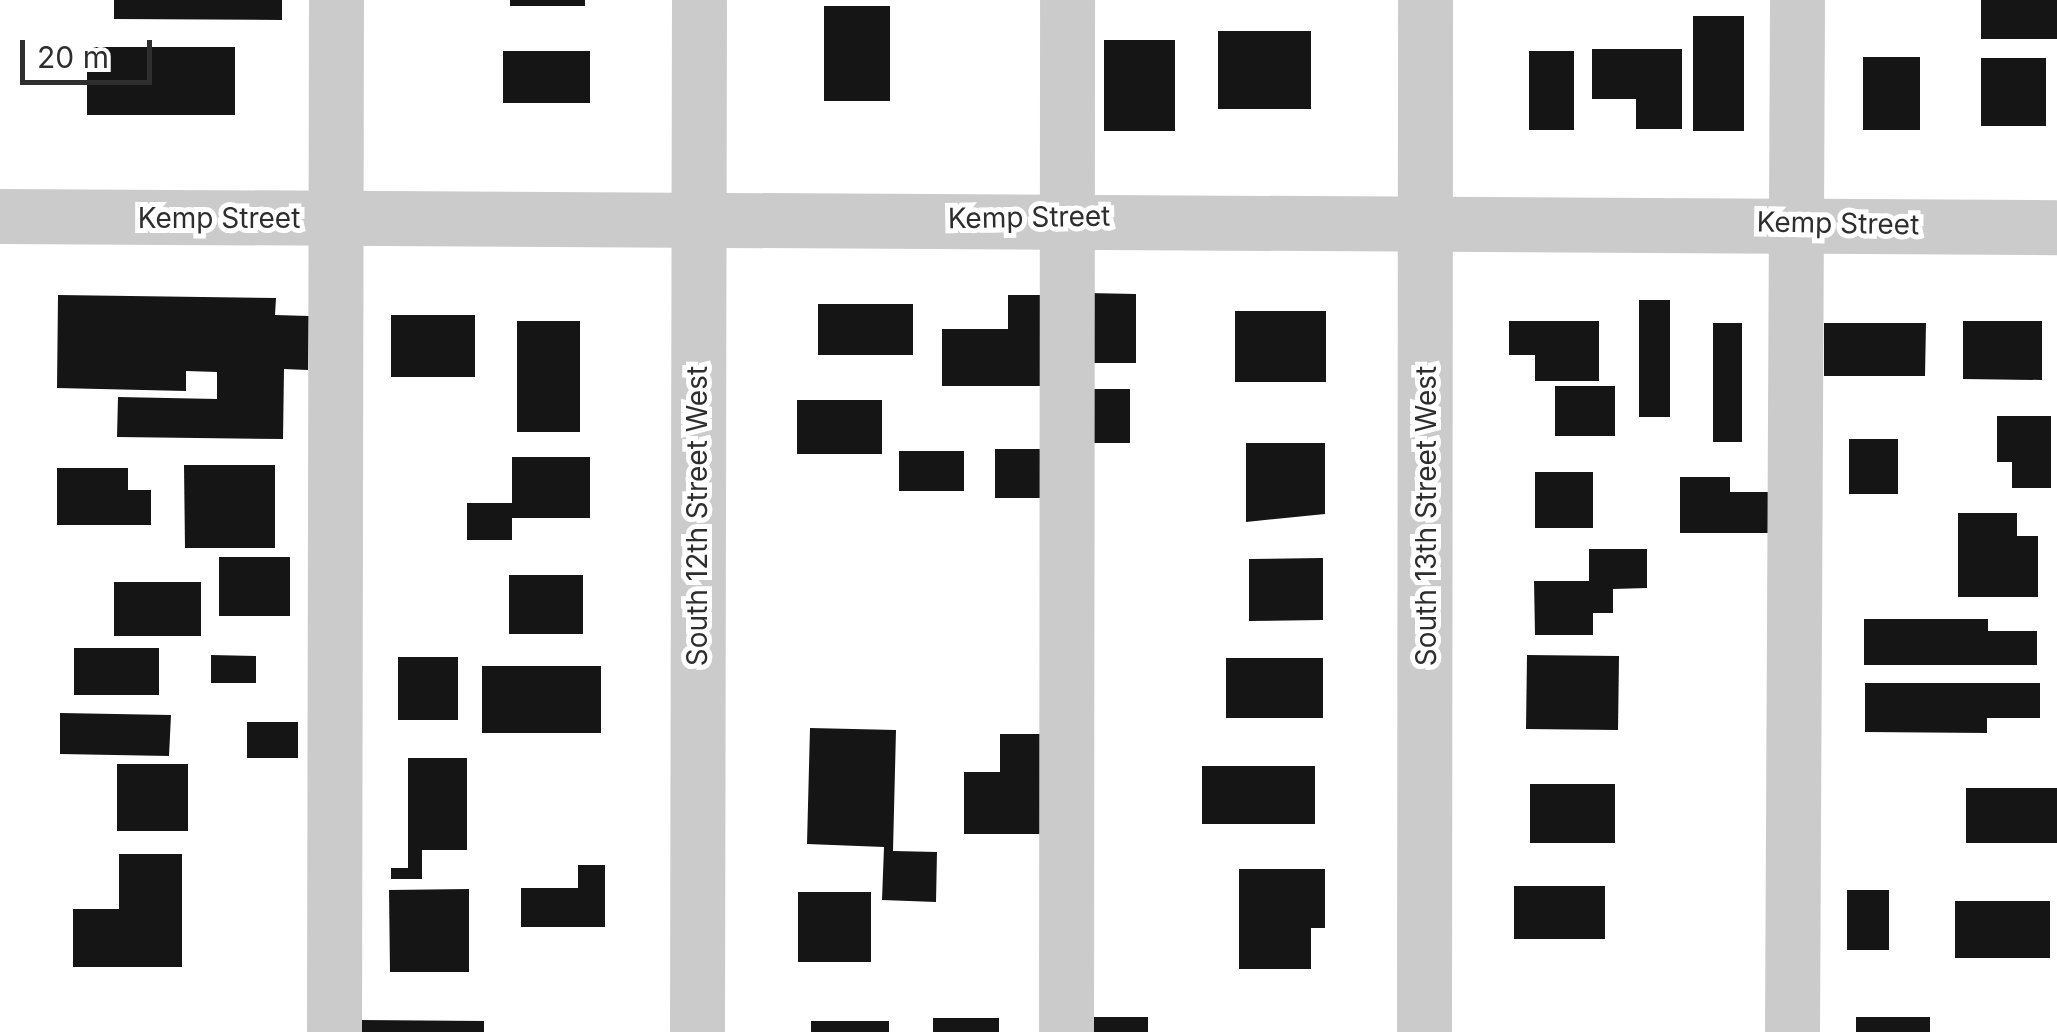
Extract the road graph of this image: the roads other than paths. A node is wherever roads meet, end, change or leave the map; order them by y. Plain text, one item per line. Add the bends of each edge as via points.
1 (336, 0) edge
2 (699, 0) edge
3 (1067, 0) edge
4 (1425, 0) edge
5 (1797, 0) edge
6 (0, 216) edge
7 (1066, 216) junction
8 (336, 219) junction
9 (1426, 219) junction
10 (697, 221) junction
11 (1796, 222) junction
12 (2057, 226) edge
13 (334, 1032) edge
14 (696, 1032) edge
15 (1066, 1032) edge
16 (1424, 1032) edge
17 (1792, 1032) edge

1 - 8 street
2 - 10 street, South 12th Street West
3 - 7 street
4 - 9 street, South 13th Street West
5 - 11 street
6 - 8 street, Kemp Street
7 - 9 street, Kemp Street
7 - 10 street, Kemp Street
7 - 15 street
8 - 10 street, Kemp Street
8 - 13 street
9 - 11 street, Kemp Street
9 - 16 street, South 13th Street West
10 - 14 street, South 12th Street West
11 - 12 street, Kemp Street
11 - 17 street

